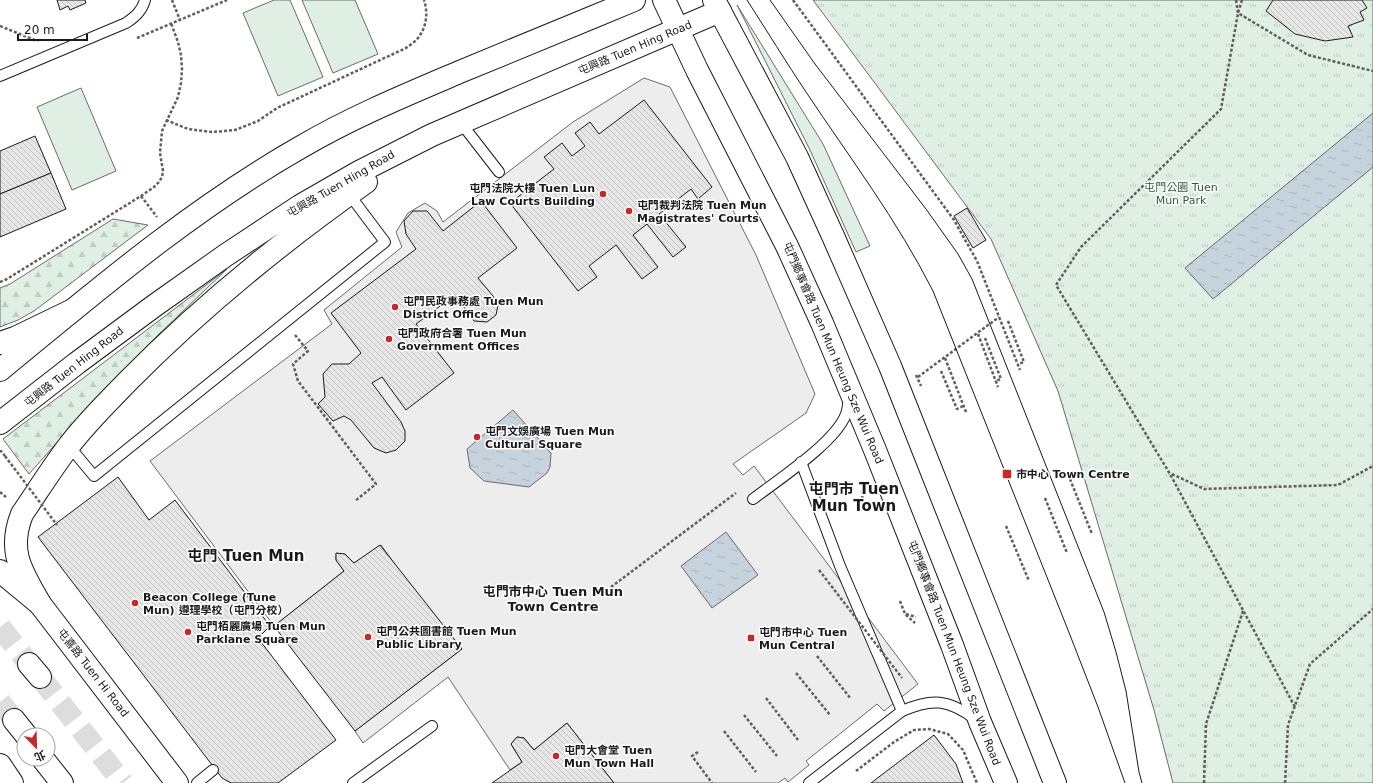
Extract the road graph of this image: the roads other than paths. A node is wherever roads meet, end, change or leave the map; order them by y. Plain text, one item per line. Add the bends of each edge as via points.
1 (145, 0) edge
2 (634, 0) edge
3 (664, 0) edge
4 (717, 6) edge
5 (677, 30) junction
6 (0, 76) edge
7 (461, 123) junction
8 (432, 135) junction
9 (499, 172) dead end
10 (349, 194) junction
11 (73, 310) junction
12 (0, 343) edge
13 (0, 370) edge
14 (851, 390) junction
15 (0, 423) edge
16 (68, 446) junction
17 (801, 462) junction
18 (753, 499) dead end
19 (0, 571) edge
20 (40, 604) junction
21 (902, 711) junction
22 (980, 722) junction
23 (432, 726) dead end
24 (0, 765) edge
25 (50, 767) edge
26 (213, 770) dead end
27 (12, 783) edge
28 (62, 783) edge
29 (177, 783) edge
30 (197, 783) edge
31 (353, 783) edge
32 (809, 783) edge
33 (1006, 783) edge
34 (1055, 783) edge

1 - 6 lane via 139,13 126,23
2 - 11 main road via 418,90 355,118 302,146 253,175 198,213
3 - 5 main road, 屯門鄉事會路 Tuen Mun Heung Sze Wui Road
4 - 5 main road, 屯興路 Tuen Hing Road
4 - 34 main road via 797,157 890,366
5 - 7 main road, 屯興路 Tuen Hing Road
5 - 14 main road, 屯門鄉事會路 Tuen Mun Heung Sze Wui Road via 787,246
7 - 8 main road, 屯興路 Tuen Hing Road
7 - 9 lane
8 - 10 main road
8 - 15 main road, 屯興路 Tuen Hing Road via 300,206 226,255 76,363
10 - 16 main road via 269,254 184,327 111,399
10 - 16 lane via 385,242 94,476
11 - 12 main road
11 - 13 main road
14 - 17 lane via 846,414 838,428
14 - 22 main road, 屯門鄉事會路 Tuen Mun Heung Sze Wui Road
16 - 20 main road via 22,514 17,526 17,558
17 - 18 lane
17 - 21 lane via 840,566
19 - 20 main road, 屯喜路 Tuen Hi Road
20 - 29 main road, 屯喜路 Tuen Hi Road
21 - 22 lane via 935,702 950,704
21 - 32 lane
22 - 33 main road, 屯門鄉事會路 Tuen Mun Heung Sze Wui Road
23 - 31 lane
24 - 27 main road
25 - 28 main road
26 - 30 lane

